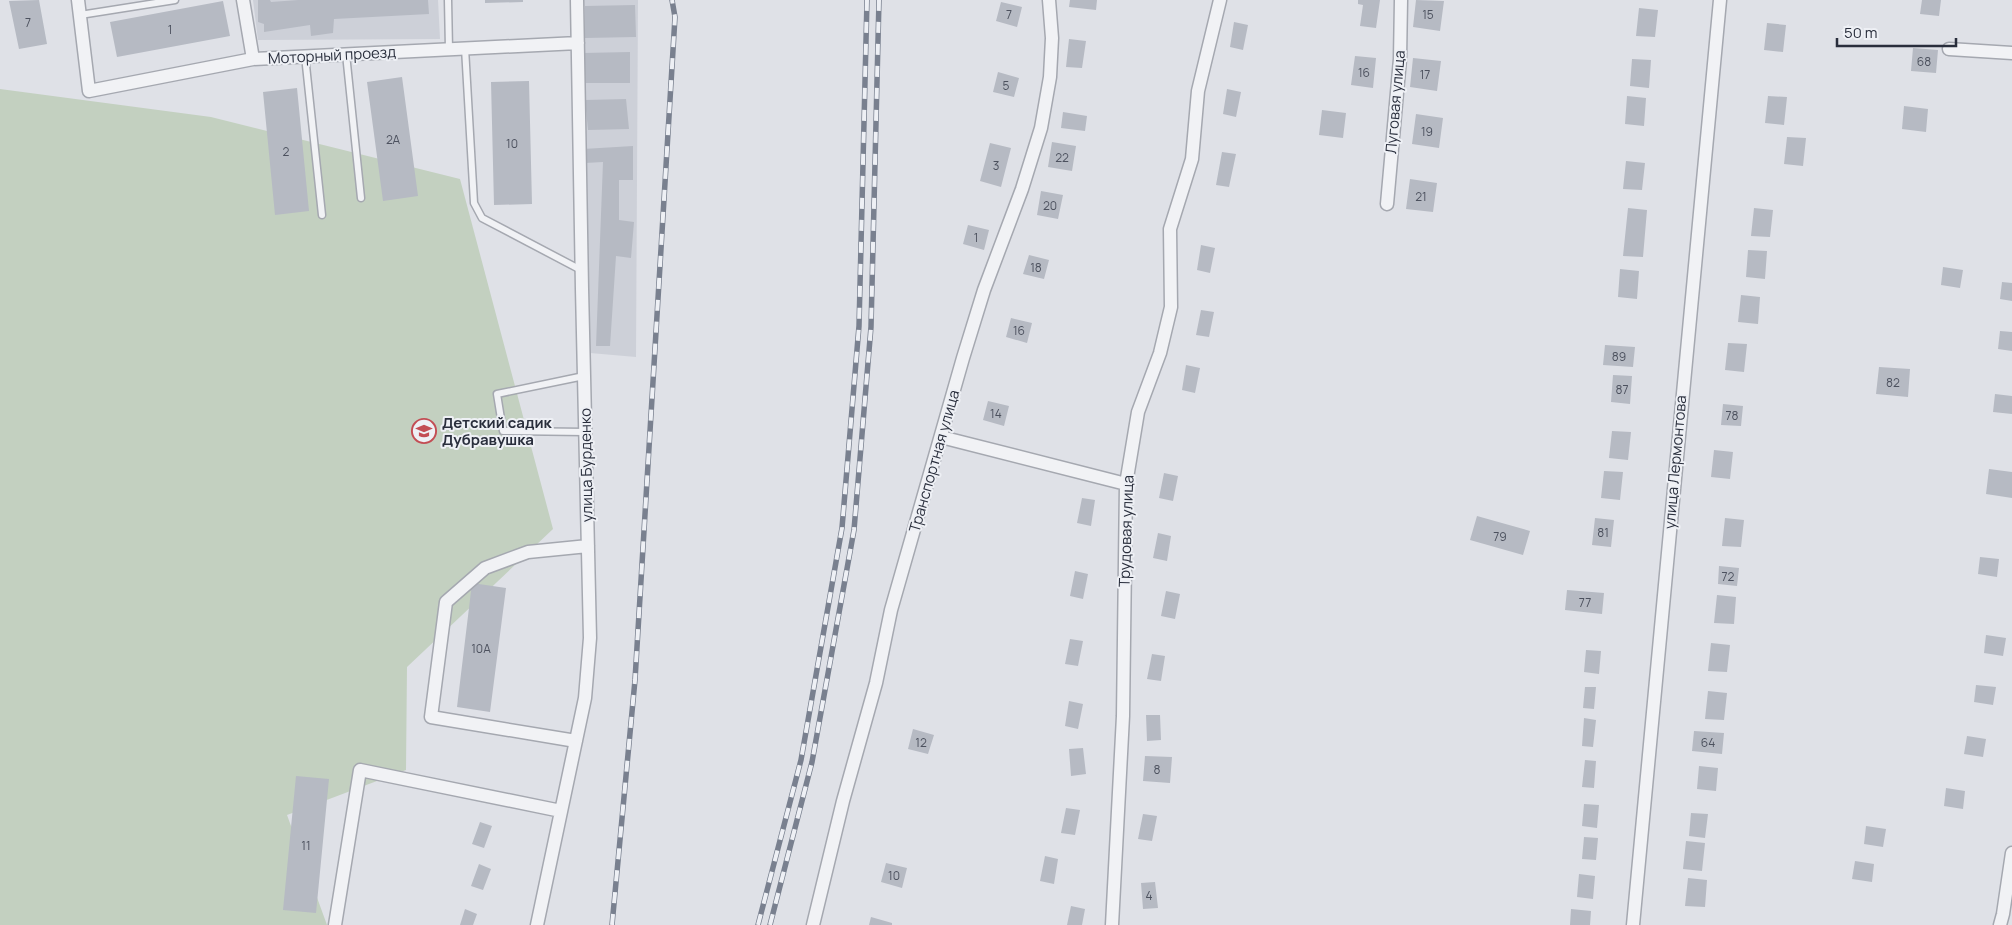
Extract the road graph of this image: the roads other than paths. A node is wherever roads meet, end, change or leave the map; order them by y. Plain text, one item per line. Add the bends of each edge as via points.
1 (78, 0) edge
2 (175, 0) edge
3 (243, 0) edge
4 (448, 0) edge
5 (577, 0) edge
6 (1049, 0) edge
7 (1220, 0) edge
8 (1401, 0) edge
9 (1720, 0) edge
10 (80, 15) junction
11 (578, 42) junction
12 (465, 48) junction
13 (449, 49) junction
14 (1948, 49) dead end
15 (2012, 53) edge
16 (346, 54) junction
17 (305, 56) junction
18 (252, 59) junction
19 (361, 198) dead end
20 (1387, 204) dead end
21 (322, 215) dead end
22 (581, 270) junction
23 (584, 376) junction
24 (585, 432) junction
25 (941, 437) junction
26 (1126, 484) junction
27 (588, 546) junction
28 (576, 741) junction
29 (561, 811) junction
30 (2012, 854) edge
31 (335, 925) edge
32 (537, 925) edge
33 (813, 925) edge
34 (1112, 925) edge
35 (1633, 925) edge
36 (2000, 925) edge

1 - 10 street
2 - 10 lane
3 - 18 street
4 - 13 lane
5 - 11 street, улица Бурденко
6 - 25 street, Транспортная улица via 1052,38 1050,77 1041,128 984,290
7 - 26 street, Трудовая улица via 1198,91 1192,159 1170,229 1171,307 1160,353 1138,412
8 - 20 street, Луговая улица via 1400,59
9 - 35 street, улица Лермонтова
10 - 18 street, Моторный проезд via 89,91
11 - 12 street, Моторный проезд
11 - 22 street, улица Бурденко
12 - 13 street, Моторный проезд
12 - 22 lane via 474,203 482,218
13 - 16 street, Моторный проезд
14 - 15 street
16 - 17 street, Моторный проезд
16 - 19 lane
17 - 18 street, Моторный проезд
17 - 21 lane
22 - 23 street, улица Бурденко
23 - 24 street, улица Бурденко
23 - 24 lane via 497,394 503,431
24 - 27 street, улица Бурденко
25 - 26 street
25 - 33 street, Транспортная улица via 891,610 876,683
26 - 34 street, Трудовая улица via 1123,716
27 - 28 street, улица Бурденко via 590,638 585,698
27 - 28 street via 528,552 485,568 446,602 430,717
28 - 29 street, улица Бурденко
29 - 31 street via 360,770
29 - 32 street, улица Бурденко
30 - 36 street

